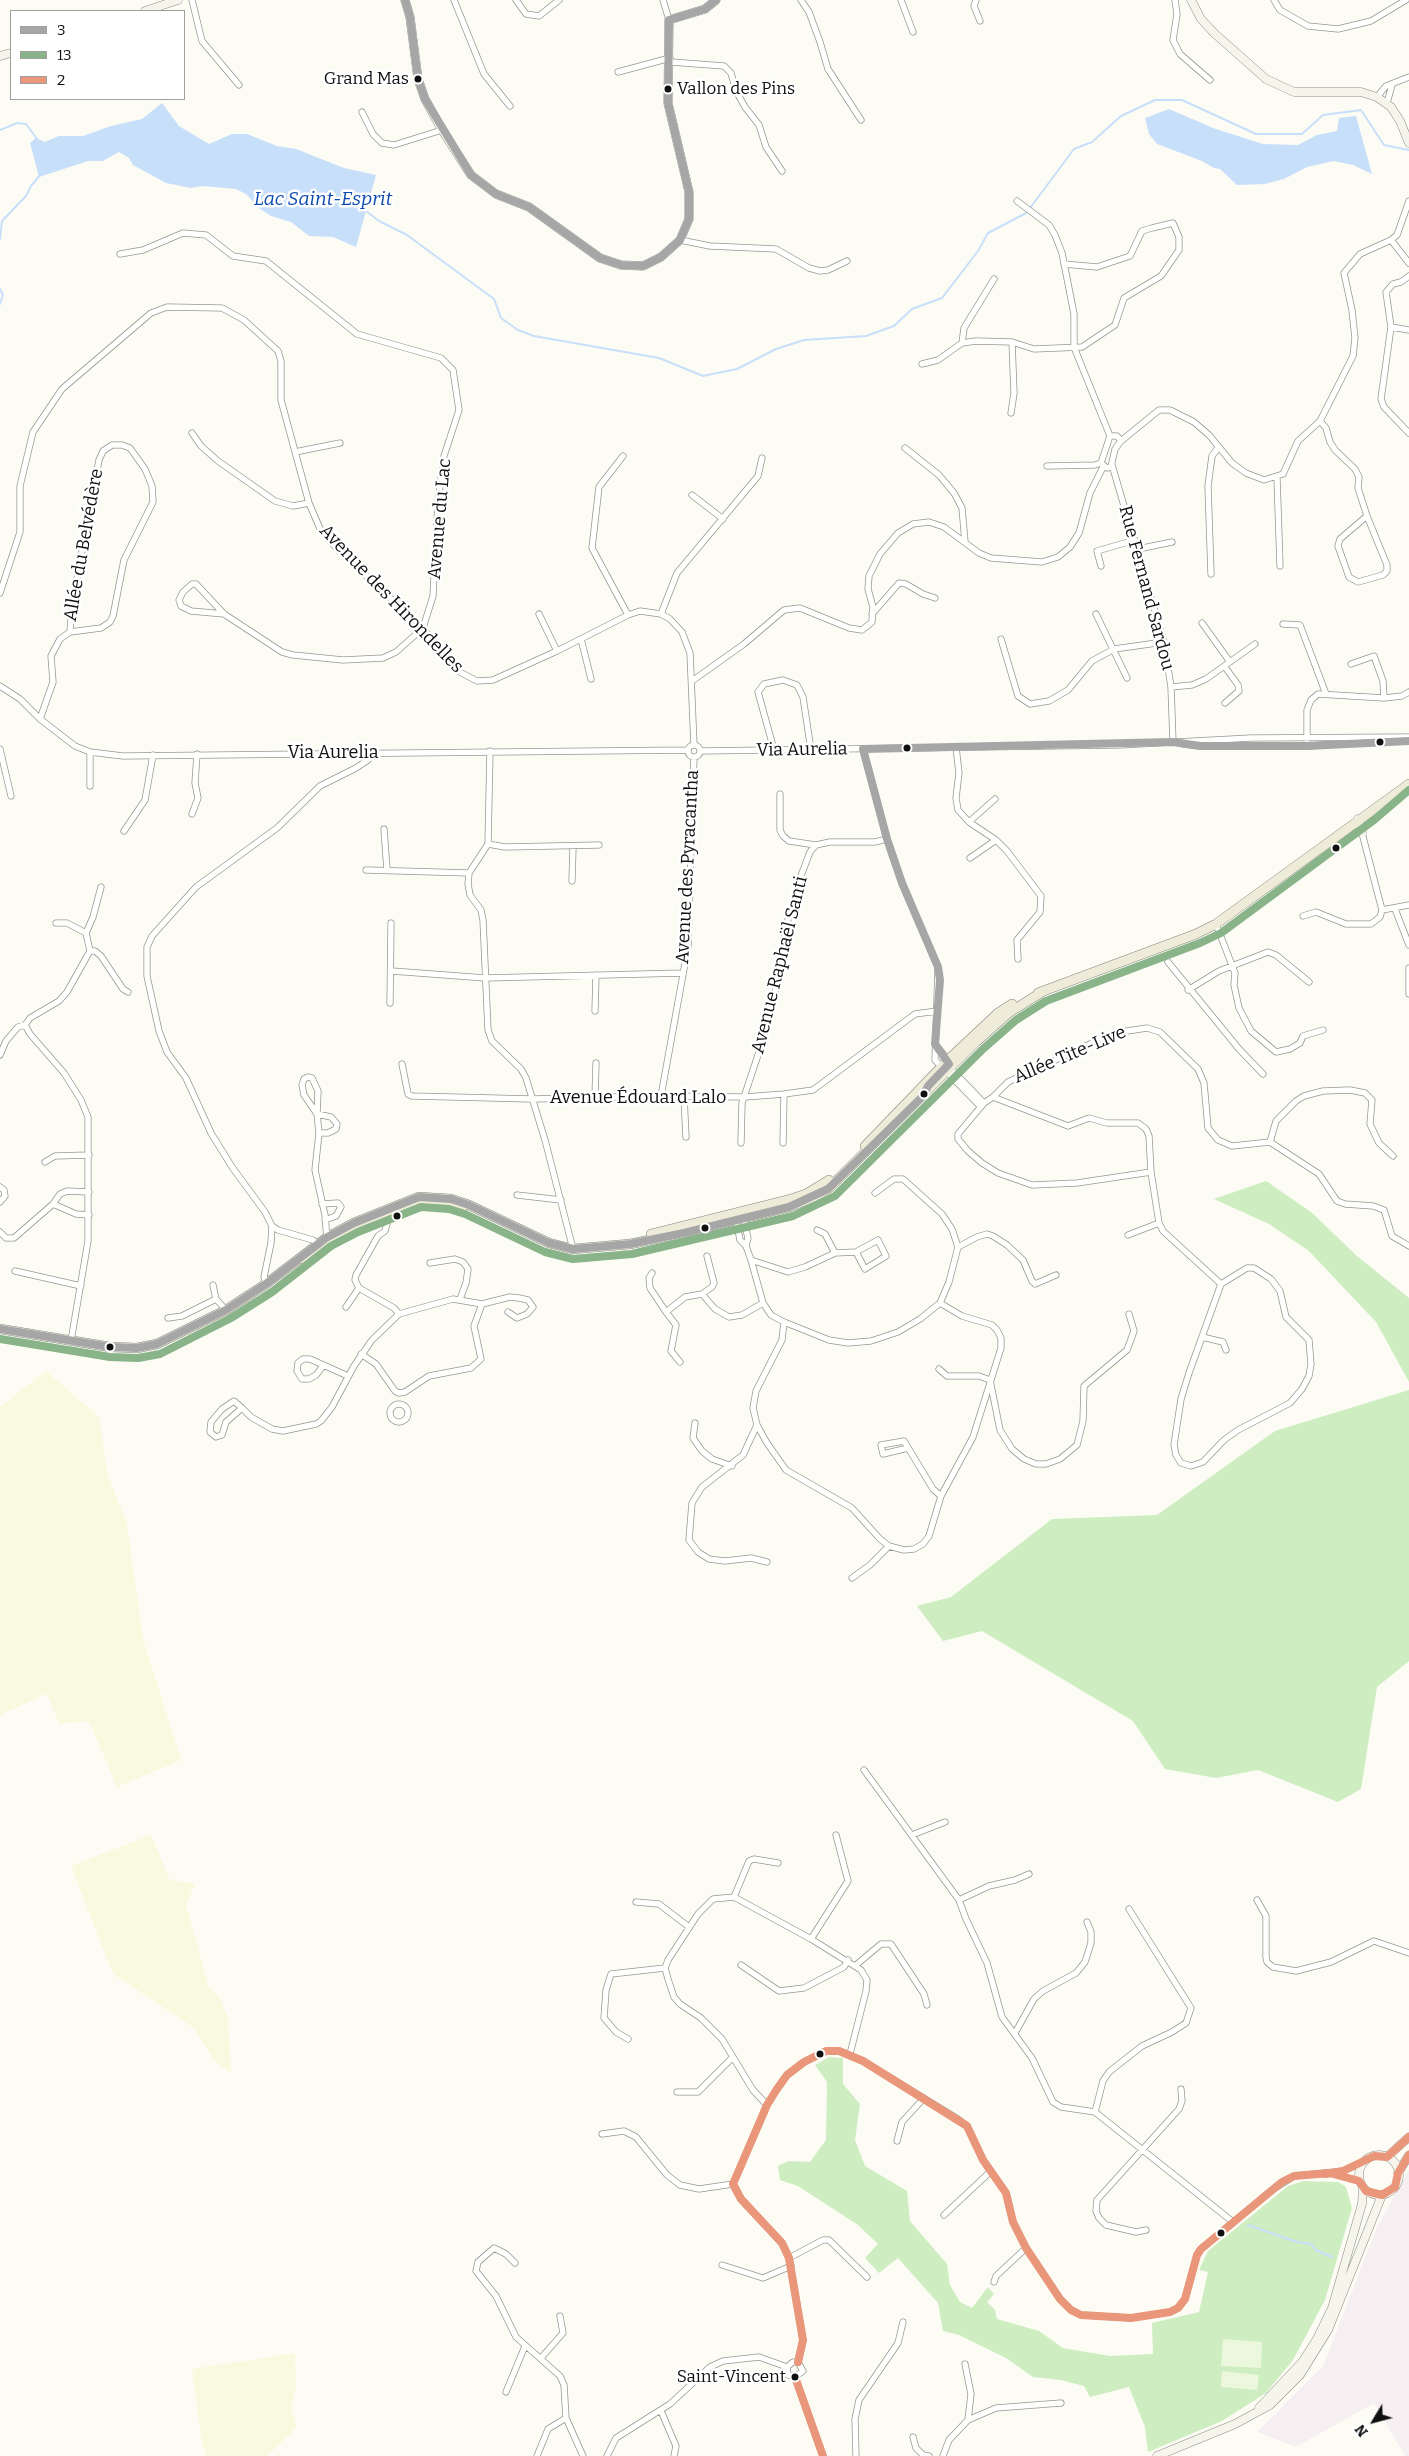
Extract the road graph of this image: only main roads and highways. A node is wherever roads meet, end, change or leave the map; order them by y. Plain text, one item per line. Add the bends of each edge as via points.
1 (1409, 778) edge
2 (1409, 784) edge
3 (1368, 812) junction
4 (1042, 992) junction
5 (946, 1067) junction
6 (487, 1214) junction
7 (723, 1216) junction
8 (739, 1219) junction
9 (324, 1242) junction
10 (601, 1247) junction
11 (0, 1329) edge

1 - 3 main road
2 - 3 main road
3 - 4 main road via 1216,924
4 - 5 main road via 1002,1018
4 - 5 main road via 1006,1007 971,1038
5 - 7 main road via 823,1185 806,1194
5 - 8 main road via 926,1092 828,1189 789,1207
6 - 9 main road via 434,1203 411,1208
6 - 9 main road via 451,1199 409,1200 361,1220
6 - 10 main road via 549,1243 573,1249
7 - 8 main road
7 - 10 main road
8 - 10 main road via 630,1244
9 - 11 main road via 226,1310 170,1339 146,1347 127,1348

